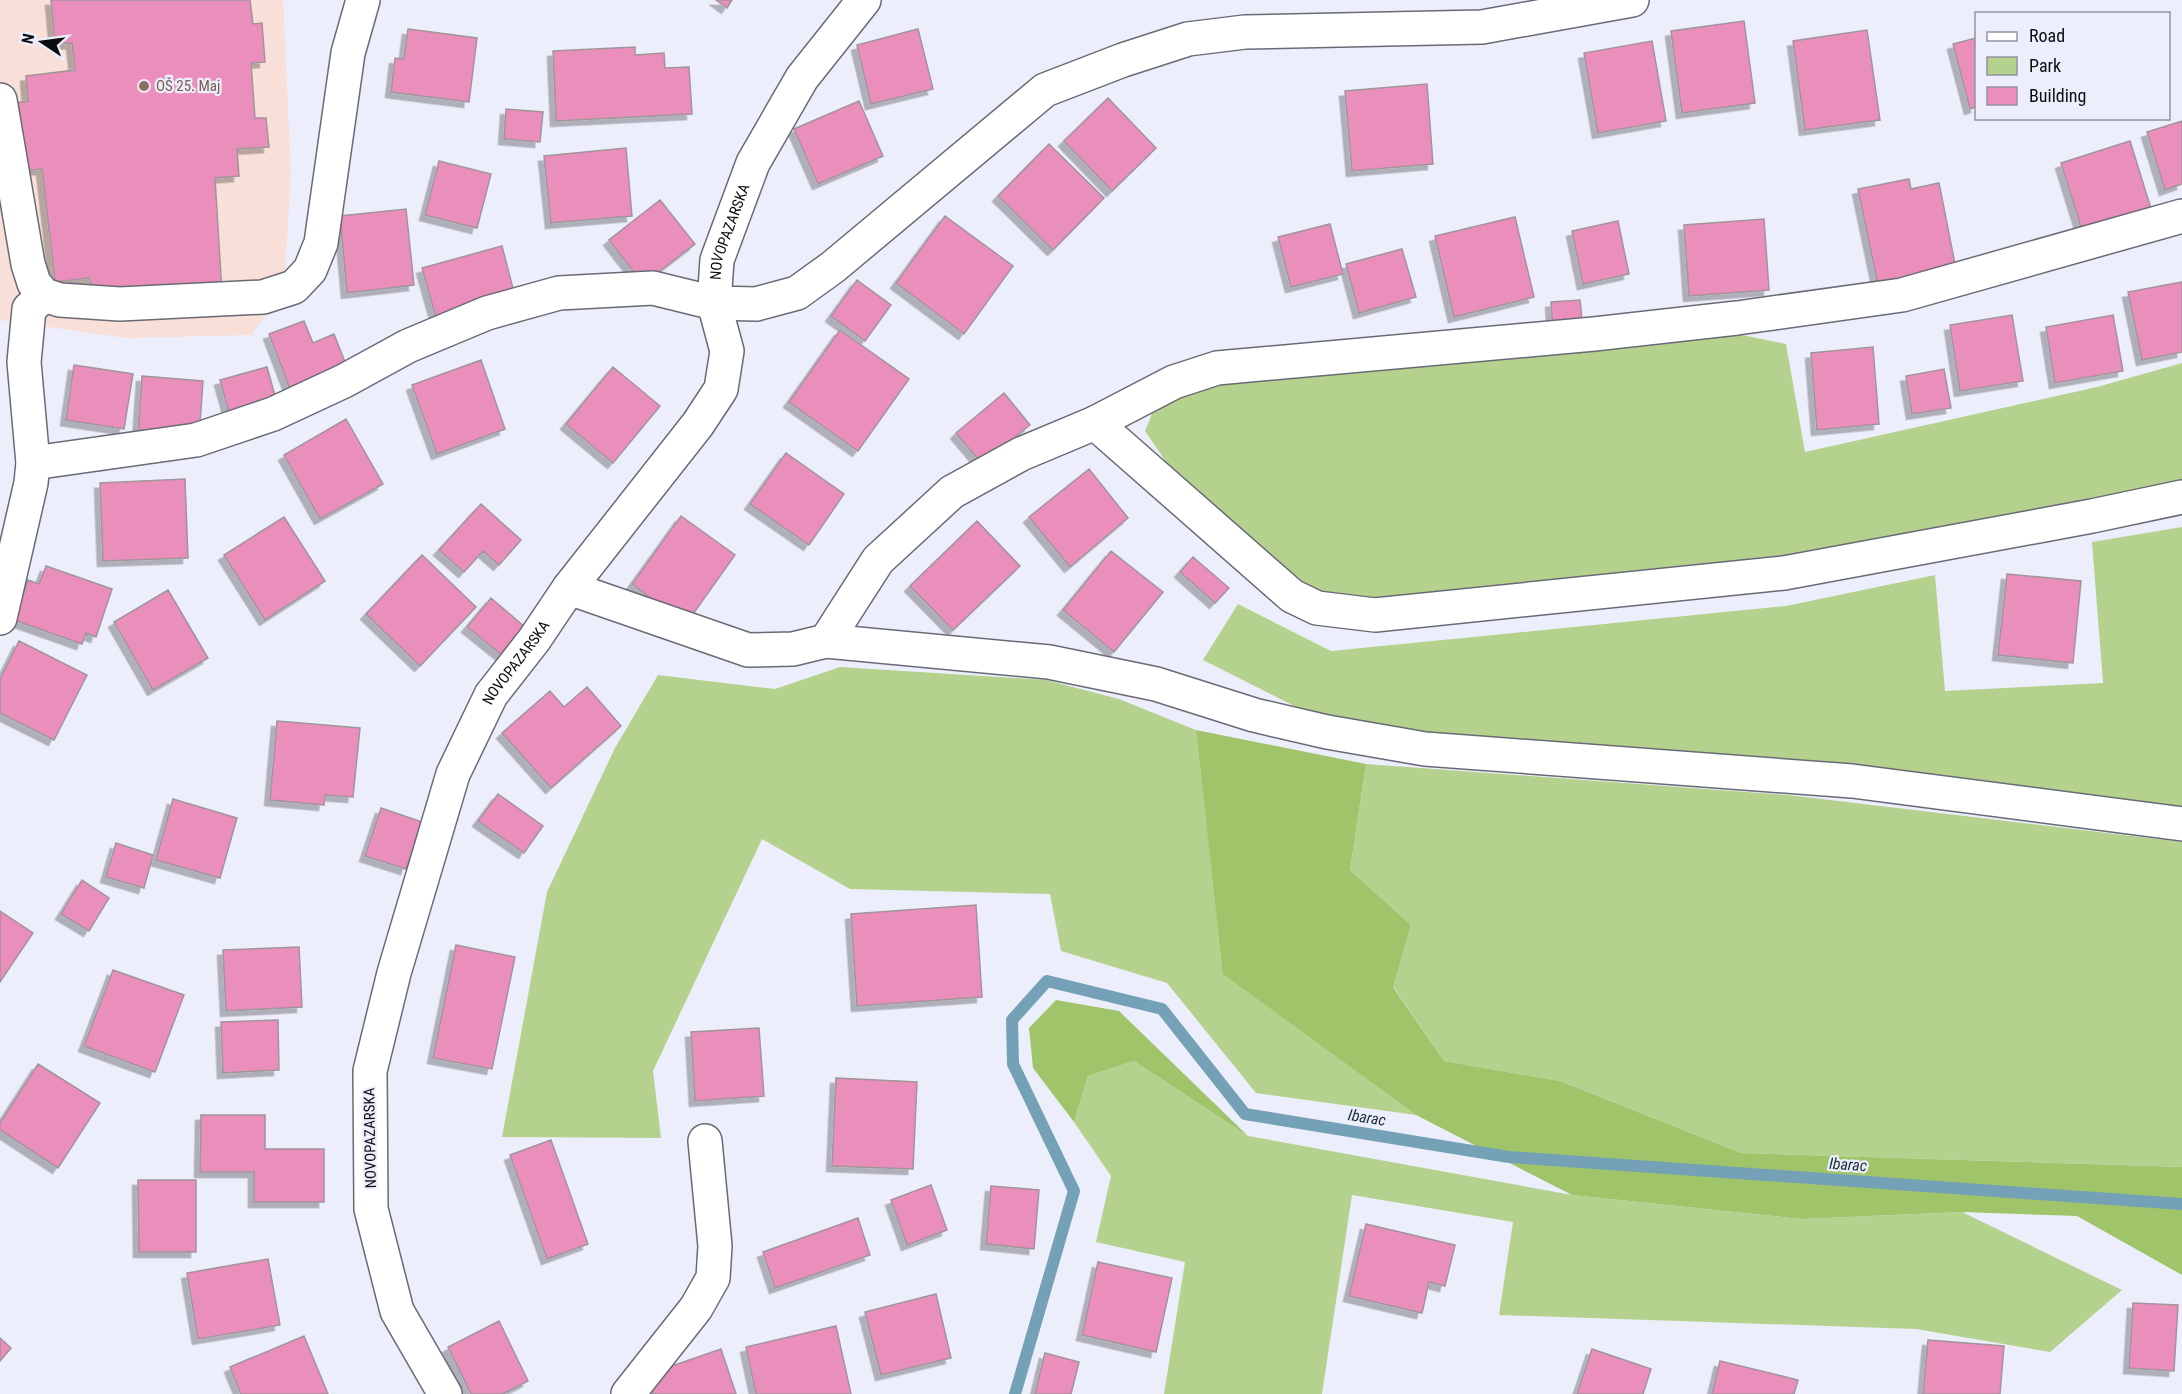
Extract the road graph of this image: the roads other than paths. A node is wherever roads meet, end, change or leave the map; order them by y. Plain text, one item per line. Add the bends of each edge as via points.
1 (363, 0) edge
2 (864, 0) edge
3 (1632, 0) edge
4 (0, 100) edge
5 (2182, 216) edge
6 (44, 295) junction
7 (714, 303) junction
8 (1095, 423) junction
9 (33, 463) junction
10 (2182, 497) edge
11 (569, 588) junction
12 (0, 618) edge
13 (826, 642) junction
14 (2182, 824) edge
15 (705, 1141) dead end
16 (445, 1394) edge
17 (628, 1394) edge

1 - 6 street via 348,53 321,243 310,270 294,287 263,297 120,304 60,300
2 - 7 street, NOVOPAZARSKA via 802,78 753,163 717,260
3 - 7 street via 1482,27 1245,32 1188,39 1123,60 1045,90 833,267 797,292 756,304
4 - 6 street via 28,264 34,284
5 - 8 street via 1902,294 1606,333 1217,368 1174,382
6 - 9 street via 29,309 24,362
7 - 9 street via 653,288 559,293 487,313 408,346 273,414 196,440
7 - 11 street, NOVOPAZARSKA via 727,351 722,388
8 - 10 street via 1292,596 1317,608 1375,615 1784,573
8 - 13 street via 1021,453 952,492 878,560
9 - 12 street
11 - 13 street via 748,650 793,649
11 - 16 street, NOVOPAZARSKA via 491,695 453,774 394,973 370,1071 371,1209 397,1311
13 - 14 street via 1049,662 1156,684 1296,725 1425,749 1852,781
15 - 17 street via 715,1246 713,1278 696,1308

